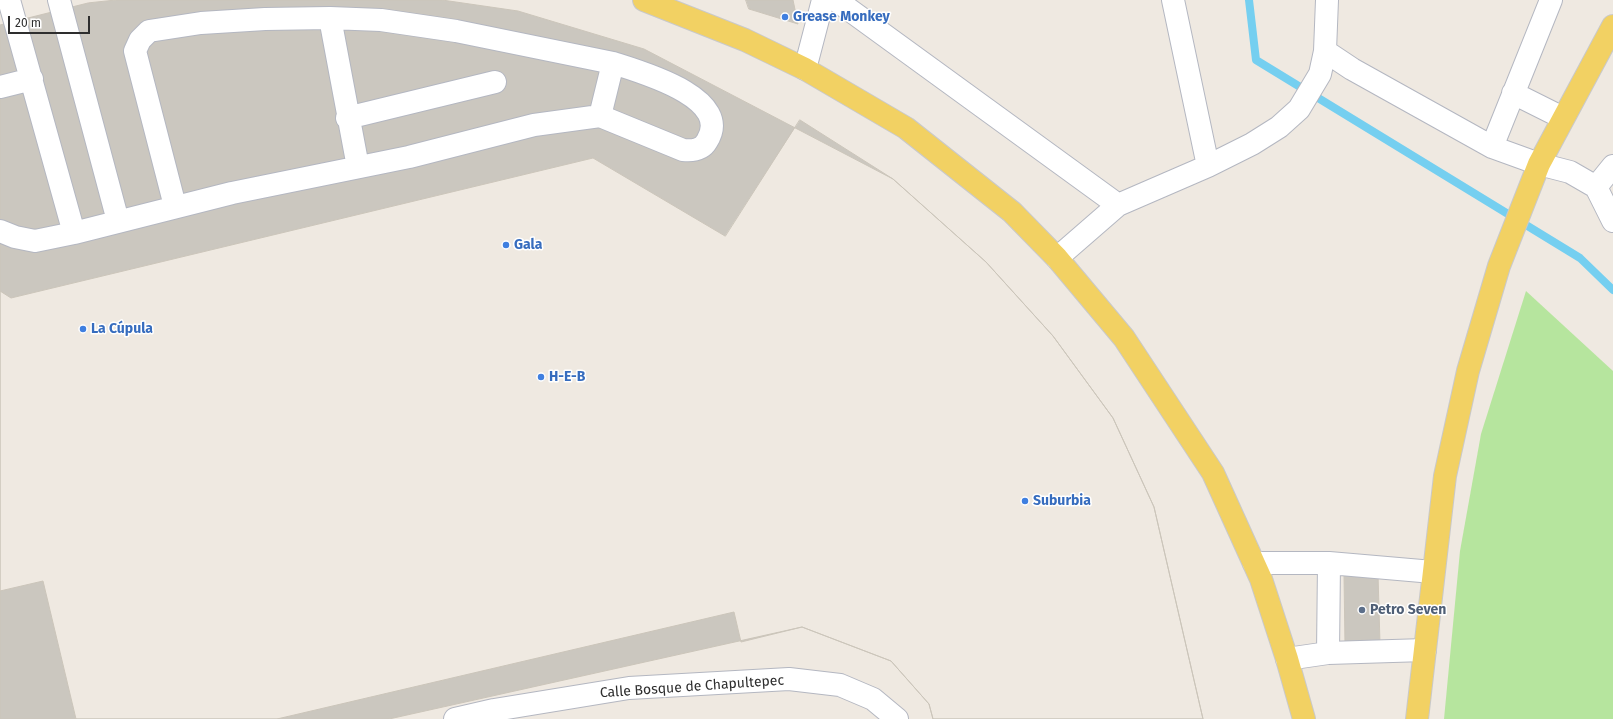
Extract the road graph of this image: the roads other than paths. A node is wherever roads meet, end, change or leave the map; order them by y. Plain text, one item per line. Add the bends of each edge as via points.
1 (9, 0) edge
2 (59, 0) edge
3 (644, 0) edge
4 (823, 0) edge
5 (836, 0) edge
6 (1173, 0) edge
7 (1327, 0) edge
8 (1551, 0) edge
9 (330, 18) junction
10 (1613, 26) edge
11 (1325, 51) junction
12 (613, 63) junction
13 (805, 69) junction
14 (32, 79) junction
15 (495, 82) dead end
16 (0, 87) edge
17 (1513, 93) junction
18 (600, 116) junction
19 (347, 118) junction
20 (1563, 118) junction
21 (1492, 147) junction
22 (1539, 164) junction
23 (1208, 166) junction
24 (1613, 166) edge
25 (358, 167) junction
26 (1596, 187) junction
27 (1118, 205) junction
28 (175, 206) junction
29 (118, 221) junction
30 (1613, 221) edge
31 (0, 230) edge
32 (74, 233) junction
33 (1057, 258) junction
34 (1254, 563) junction
35 (1329, 563) junction
36 (1433, 572) junction
37 (1425, 650) junction
38 (1328, 653) junction
39 (1287, 659) junction
40 (495, 715) edge
41 (455, 719) edge
42 (897, 719) edge
43 (1304, 719) edge
44 (1417, 719) edge

1 - 14 street
2 - 29 street
3 - 13 main road via 745,40
4 - 13 street
5 - 27 street
6 - 23 street
7 - 11 street
8 - 17 street
9 - 12 street via 381,20 456,31
9 - 19 street
9 - 28 street via 201,23 149,31 140,40 135,51
10 - 20 main road
11 - 21 street
11 - 23 street via 1320,74 1299,109 1279,127 1252,144
12 - 18 street
12 - 18 street via 674,86 698,101 708,109 712,119 712,131 701,148 683,150
13 - 33 main road via 906,128 1012,212
14 - 16 street
14 - 32 street
15 - 19 street
17 - 20 street
17 - 21 street
18 - 25 street via 534,125 409,157
19 - 25 street
20 - 22 main road
21 - 22 street
22 - 26 street via 1570,172
22 - 36 main road via 1499,266 1468,371 1447,468
23 - 27 street
24 - 26 street
25 - 28 street
26 - 30 street
27 - 33 street
28 - 29 street
29 - 32 street
31 - 32 street via 15,237 35,241
33 - 34 main road via 1124,338 1213,474
34 - 35 street
34 - 39 main road
35 - 36 street
35 - 38 street
36 - 37 main road
37 - 38 street
37 - 44 main road
38 - 39 street
39 - 43 main road
40 - 41 street, Calle Bosque de Chapultepec
40 - 42 street, Calle Bosque de Chapultepec via 629,688 789,679 840,685 873,699

